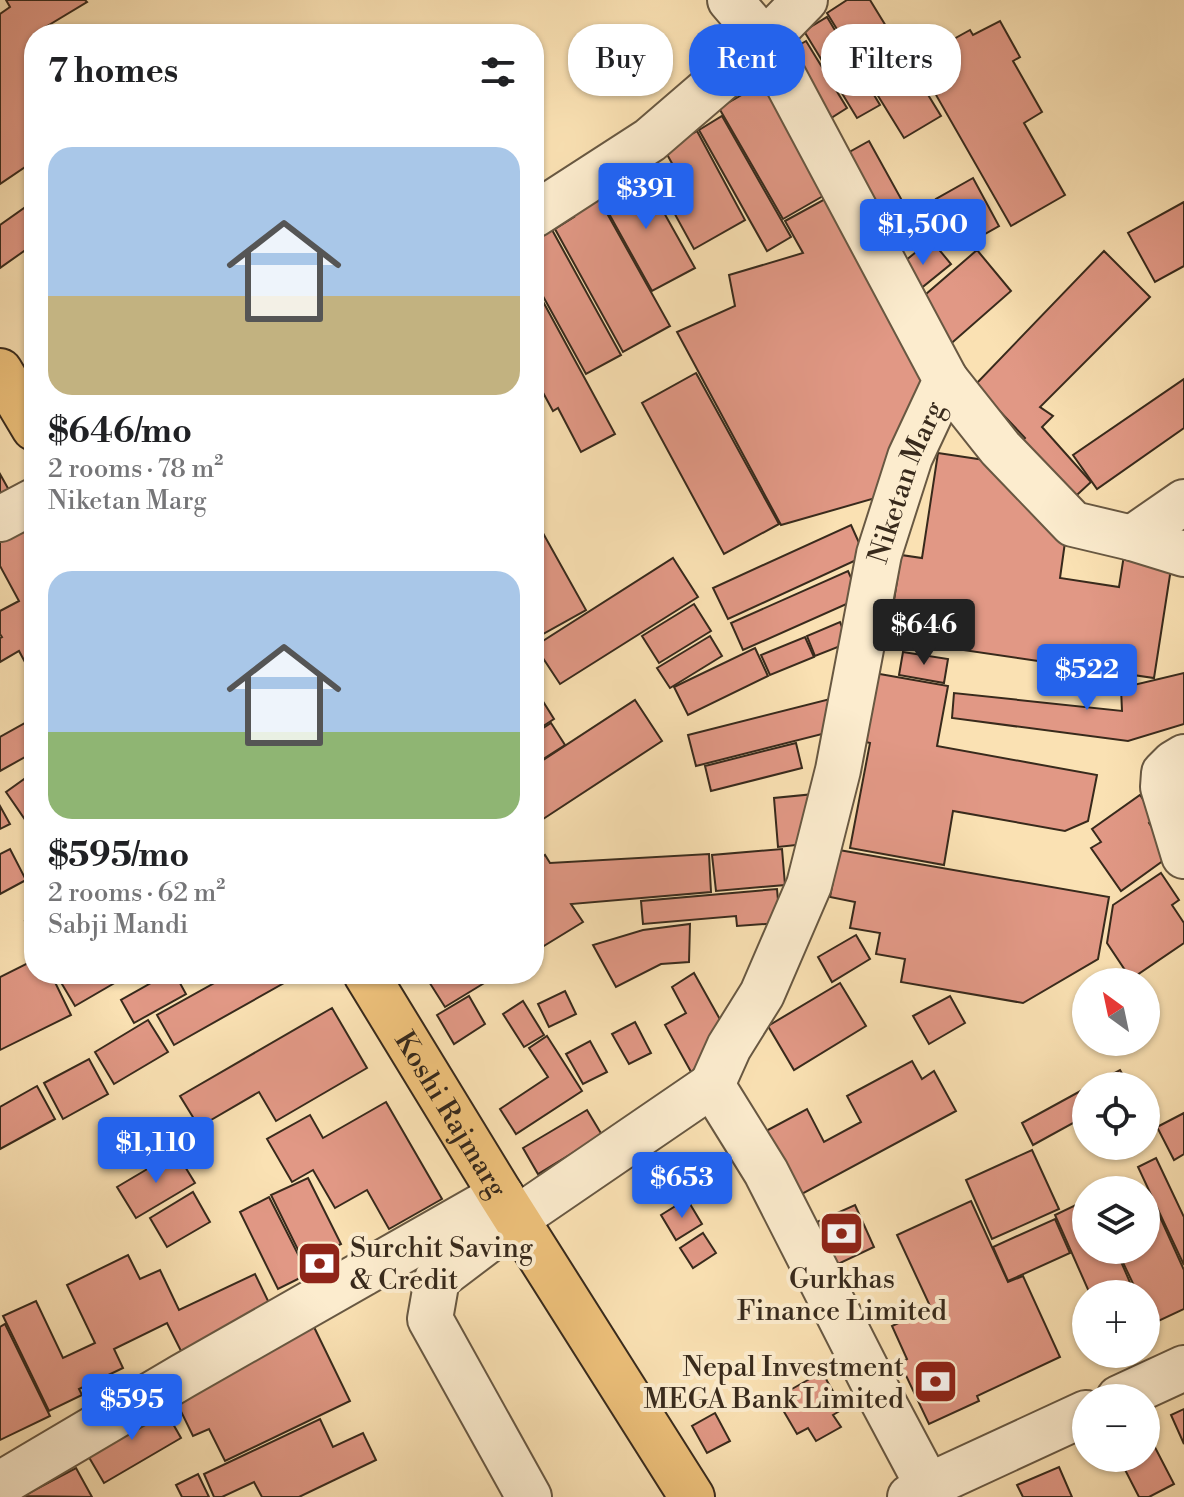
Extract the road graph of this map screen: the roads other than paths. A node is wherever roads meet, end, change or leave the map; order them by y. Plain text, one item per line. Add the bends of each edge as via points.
1 (730, 0) edge
2 (805, 0) edge
3 (750, 24) edge
4 (782, 24) edge
5 (701, 96) edge
6 (794, 96) edge
7 (544, 209) edge
8 (0, 371) edge
9 (946, 380) junction
10 (24, 411) edge
11 (1184, 502) edge
12 (24, 506) edge
13 (0, 519) edge
14 (1132, 538) junction
15 (1184, 554) edge
16 (1184, 757) edge
17 (1184, 856) edge
18 (372, 984) edge
19 (712, 1085) junction
20 (508, 1207) junction
21 (1184, 1368) edge
22 (1149, 1384) edge
23 (1072, 1420) edge
24 (0, 1484) edge
25 (923, 1493) edge
26 (529, 1497) edge
27 (692, 1497) edge

1 - 3 street, Niketan Marg
2 - 4 street
5 - 7 street via 650,140
6 - 9 street, Niketan Marg
8 - 10 main road
9 - 14 street via 1000,448 1073,524
9 - 19 street, Niketan Marg via 910,457 879,554 838,770 809,885 762,994
11 - 14 street
12 - 13 street
14 - 15 street
16 - 17 street via 1164,773 1163,787
18 - 20 main road, Koshi Rajmarg
19 - 20 street
19 - 25 street via 766,1172
20 - 24 street via 183,1376
20 - 26 street via 437,1279 430,1319
20 - 27 main road, Koshi Rajmarg
21 - 22 street
23 - 25 street

